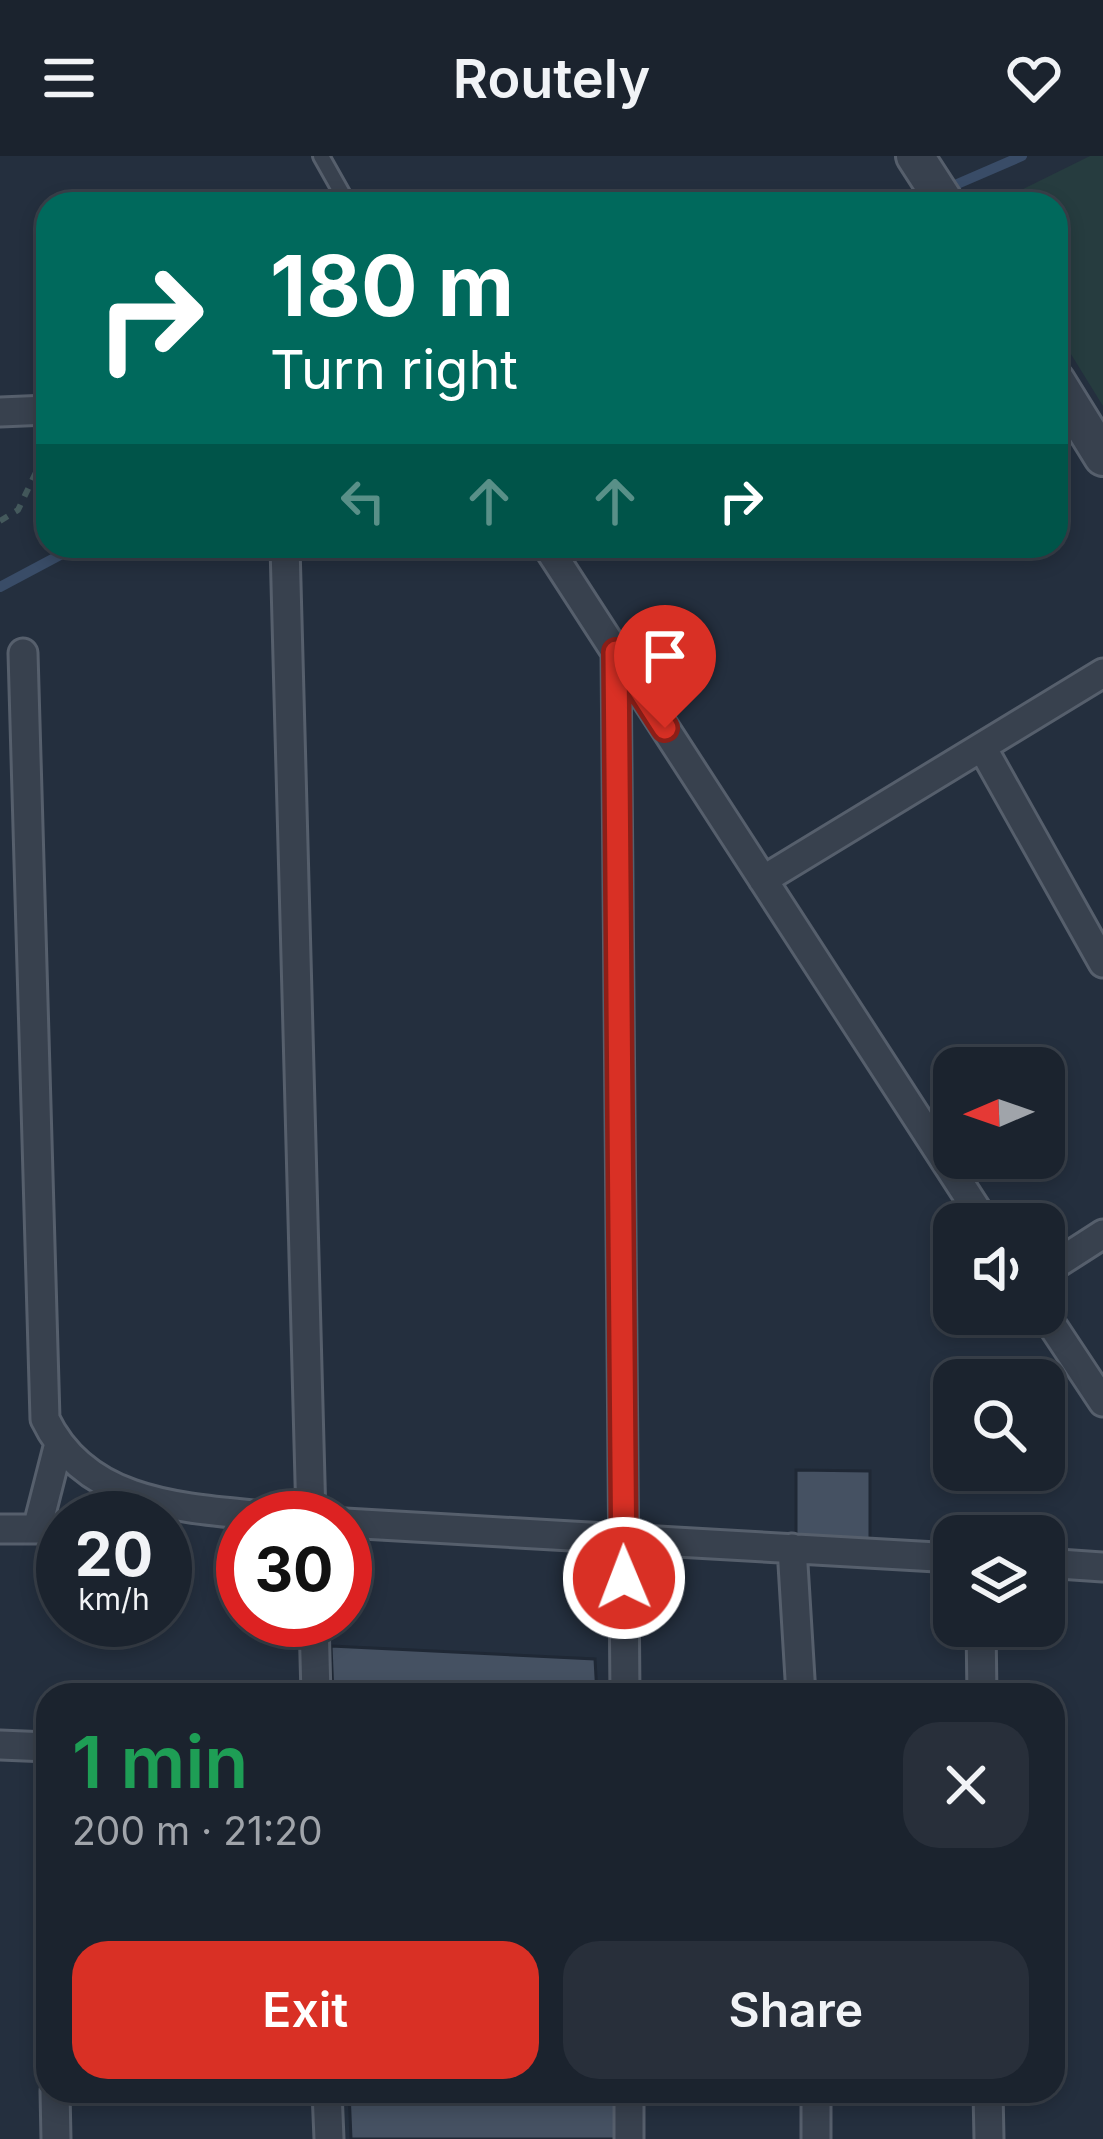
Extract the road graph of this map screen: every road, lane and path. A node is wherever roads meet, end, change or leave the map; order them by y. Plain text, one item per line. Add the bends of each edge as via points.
1 (321, 156) edge
2 (915, 156) edge
3 (341, 192) edge
4 (938, 192) edge
5 (1068, 400) edge
6 (36, 410) edge
7 (0, 412) edge
8 (1103, 457) edge
9 (36, 472) edge
10 (0, 521) edge
11 (285, 558) edge
12 (555, 558) edge
13 (616, 652) junction
14 (23, 653) dead end
15 (1103, 673) edge
16 (982, 747) junction
17 (763, 880) junction
18 (1103, 963) edge
19 (972, 1203) edge
20 (1103, 1234) edge
21 (1065, 1258) edge
22 (1059, 1335) edge
23 (1103, 1402) edge
24 (58, 1447) junction
25 (310, 1491) edge
26 (216, 1508) edge
27 (372, 1525) edge
28 (0, 1529) edge
29 (623, 1539) junction
30 (792, 1549) junction
31 (933, 1557) edge
32 (1065, 1564) edge
33 (1103, 1567) edge
34 (315, 1647) edge
35 (981, 1647) edge
36 (316, 1683) edge
37 (625, 1683) edge
38 (800, 1683) edge
39 (982, 1683) edge
40 (0, 1745) edge
41 (36, 1746) edge
42 (55, 2103) edge
43 (327, 2103) edge
44 (629, 2103) edge
45 (817, 2103) edge
46 (988, 2103) edge
47 (56, 2139) edge
48 (328, 2139) edge
49 (629, 2139) edge
50 (816, 2139) edge
51 (989, 2139) edge

1 - 3 lane
2 - 4 street
5 - 8 street
6 - 7 street
9 - 10 path via 18,510
11 - 25 street
12 - 13 street
13 - 17 street
13 - 29 street
14 - 24 street via 45,1419
15 - 16 street
16 - 17 street
16 - 18 street
17 - 19 street
20 - 21 street
22 - 23 street
24 - 26 street via 92,1479 130,1496
24 - 28 street via 37,1529
27 - 29 street
29 - 30 street
29 - 37 street
30 - 31 street
30 - 38 street
32 - 33 street
34 - 36 street
35 - 39 street
40 - 41 street
42 - 47 street
43 - 48 street
44 - 49 street
45 - 50 street
46 - 51 street

